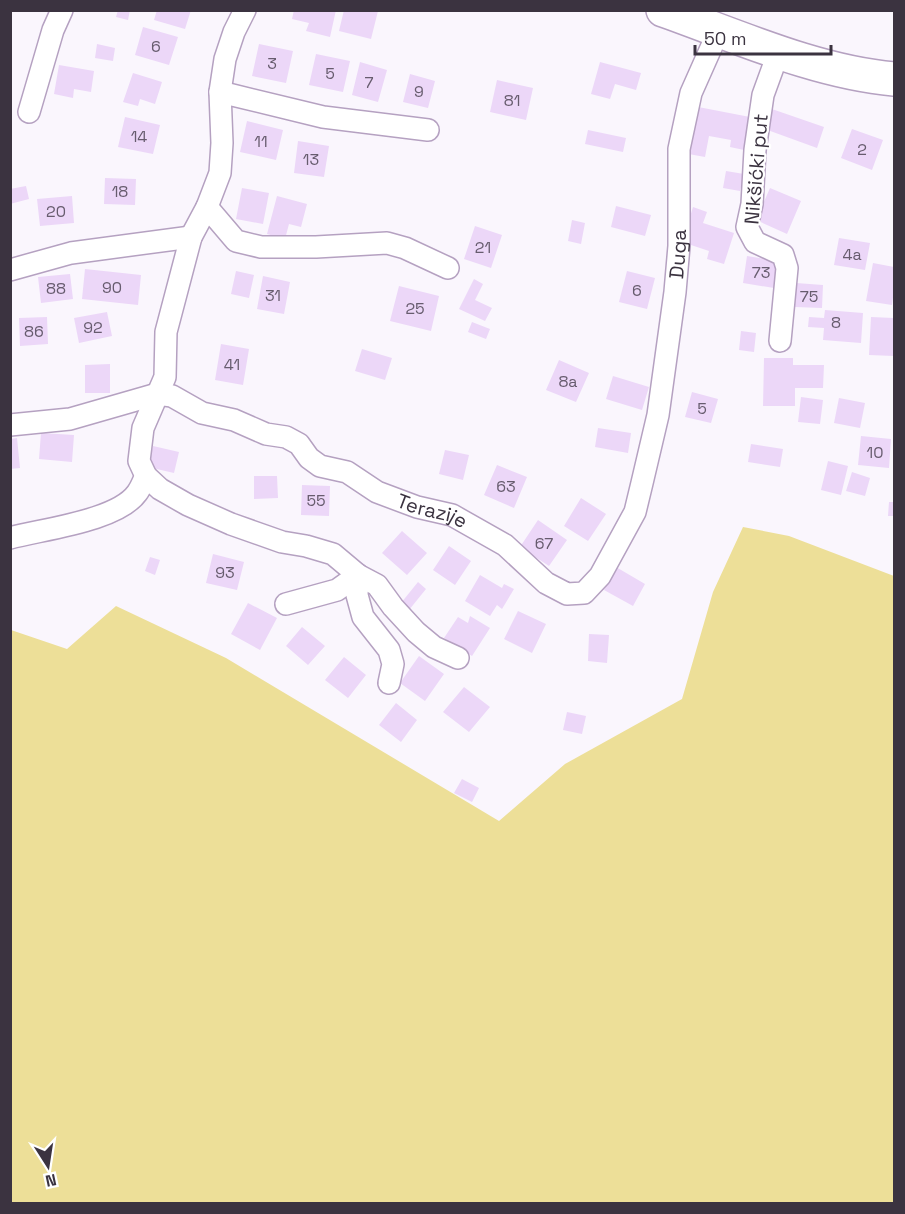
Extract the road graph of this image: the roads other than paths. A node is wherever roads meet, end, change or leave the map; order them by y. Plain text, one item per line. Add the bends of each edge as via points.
1 (62, 10) edge
2 (245, 10) edge
3 (663, 10) edge
4 (719, 30) junction
5 (779, 51) junction
6 (894, 79) edge
7 (220, 92) junction
8 (29, 112) dead end
9 (428, 130) dead end
10 (207, 207) junction
11 (191, 237) junction
12 (448, 267) dead end
13 (10, 270) edge
14 (780, 341) dead end
15 (157, 394) junction
16 (10, 425) edge
17 (146, 476) junction
18 (642, 483) joint
19 (10, 538) edge
20 (357, 575) junction
21 (286, 604) dead end
22 (458, 658) dead end
23 (389, 683) dead end

1 - 8 street
2 - 7 street via 225,60
3 - 4 main road
4 - 5 main road
4 - 18 street, Duga via 691,93 679,149 675,292 658,415
5 - 6 main road via 863,76
5 - 14 street, Nikšićki put via 763,95 747,227 755,242 783,255 785,261
7 - 9 street via 323,117
7 - 10 street via 220,173
10 - 11 street
10 - 12 street via 236,241 261,247 387,243
11 - 13 street via 71,254
11 - 15 street via 166,332 165,377
15 - 16 street via 70,419
15 - 17 street via 144,428 139,461
15 - 18 street, Terazije via 172,396 202,413 286,437 299,444 320,466 347,472 377,492 417,507 452,515 505,545 546,583 567,594 584,593 600,576 635,512
17 - 19 street via 136,494 113,511 76,524
17 - 20 street via 188,505 231,524 333,554
20 - 21 street via 337,590
20 - 22 street via 377,585 393,607 434,647
20 - 23 street via 363,617 389,650 393,664

